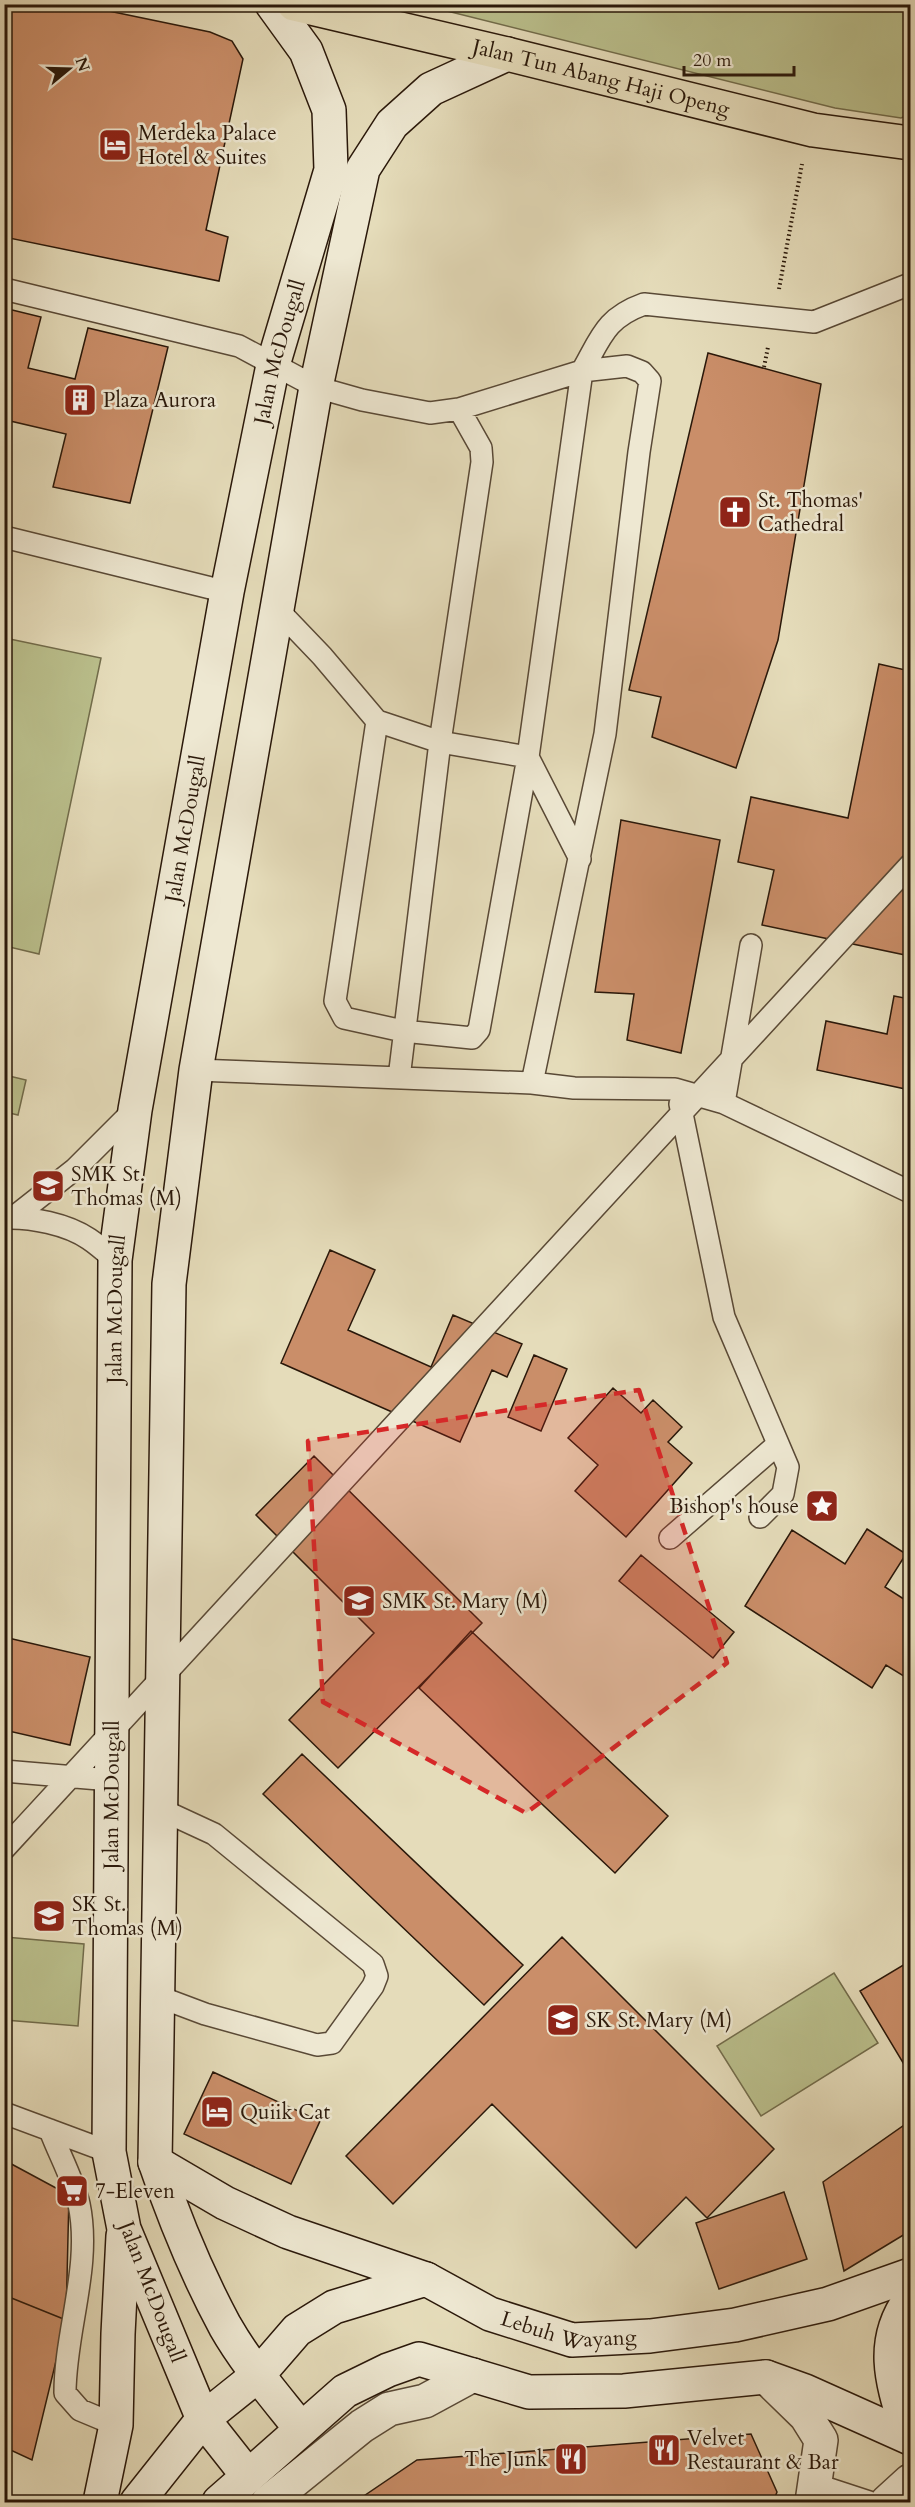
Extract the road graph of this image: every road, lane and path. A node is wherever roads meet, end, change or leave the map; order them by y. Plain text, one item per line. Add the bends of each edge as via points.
1 (272, 4) edge
2 (294, 4) edge
3 (507, 54) junction
4 (813, 130) junction
5 (910, 143) edge
6 (910, 284) edge
7 (4, 289) edge
8 (777, 298) dead end
9 (768, 344) dead end
10 (273, 365) junction
11 (764, 367) dead end
12 (582, 371) junction
13 (316, 387) junction
14 (459, 409) junction
15 (4, 537) edge
16 (228, 592) junction
17 (277, 609) junction
18 (377, 721) junction
19 (440, 742) junction
20 (528, 757) junction
21 (580, 859) junction
22 (910, 865) edge
23 (751, 945) dead end
24 (403, 1031) junction
25 (196, 1070) junction
26 (399, 1078) junction
27 (532, 1083) junction
28 (675, 1089) junction
29 (724, 1102) junction
30 (135, 1110) junction
31 (910, 1192) edge
32 (9, 1218) edge
33 (116, 1260) junction
34 (778, 1444) junction
35 (760, 1517) dead end
36 (669, 1538) dead end
37 (4, 1771) edge
38 (111, 1780) junction
39 (160, 1809) junction
40 (4, 1849) edge
41 (157, 1996) junction
42 (4, 2113) edge
43 (50, 2130) junction
44 (109, 2152) junction
45 (155, 2162) junction
46 (124, 2229) junction
47 (910, 2275) edge
48 (426, 2279) junction
49 (910, 2299) edge
50 (258, 2375) junction
51 (473, 2375) junction
52 (766, 2378) junction
53 (203, 2419) junction
54 (116, 2425) junction
55 (301, 2429) junction
56 (910, 2437) edge
57 (248, 2476) junction
58 (910, 2481) edge
59 (813, 2493) edge
60 (99, 2502) edge
61 (137, 2502) edge
62 (219, 2502) edge
63 (268, 2502) edge
64 (869, 2502) edge
65 (887, 2502) edge

1 - 10 main road, Jalan McDougall via 306,51 329,110 331,170
2 - 3 main road, Jalan Tun Abang Haji Openg
3 - 4 main road, Jalan Tun Abang Haji Openg
3 - 13 main road, Jalan McDougall via 431,89 392,124 363,169
4 - 5 main road, Jalan Tun Abang Haji Openg
4 - 8 path via 803,157
6 - 12 lane via 814,322 644,304 625,311 610,323
7 - 10 lane via 239,346
9 - 11 path
10 - 13 lane
10 - 16 main road, Jalan McDougall
12 - 14 lane
12 - 20 lane
12 - 21 lane via 627,366 642,372 650,381 605,734
13 - 14 lane via 430,413
13 - 17 main road, Jalan McDougall
14 - 19 lane via 481,448 482,462
15 - 16 lane
16 - 30 main road, Jalan McDougall
17 - 18 lane
17 - 25 main road, Jalan McDougall
18 - 19 lane
18 - 24 lane via 335,1001 344,1018
19 - 20 lane
19 - 24 lane
20 - 21 lane
20 - 24 lane via 479,1030 472,1038
21 - 27 lane
22 - 40 lane
23 - 29 lane
24 - 26 lane
25 - 26 lane
25 - 39 main road, Jalan McDougall via 169,1284
26 - 27 lane
27 - 28 lane via 574,1088
28 - 29 lane
28 - 34 lane via 724,1317
29 - 31 lane
30 - 32 lane via 75,1169
30 - 33 main road, Jalan McDougall
32 - 33 lane via 59,1226 87,1238
33 - 38 main road, Jalan McDougall
34 - 35 lane via 788,1467 783,1494
34 - 36 lane
37 - 38 lane
38 - 44 main road, Jalan McDougall
39 - 41 main road, Jalan McDougall
39 - 41 lane via 214,1834 374,1964 377,1976 332,2043 317,2045 205,2014
41 - 45 main road, Jalan McDougall
42 - 43 lane
43 - 44 lane
43 - 54 lane via 78,2203 83,2244 65,2393 80,2410
44 - 46 main road, Jalan McDougall
45 - 48 main road, Lebuh Wayang via 225,2203 288,2232
45 - 50 main road, Jalan McDougall via 175,2220 221,2316
46 - 53 main road, Jalan McDougall
46 - 54 main road
47 - 48 main road, Lebuh Wayang via 828,2304 735,2325 650,2336 572,2340 490,2314
48 - 50 main road via 334,2307 297,2330
49 - 56 main road via 898,2316 891,2343 893,2382
50 - 53 main road
50 - 55 main road, Jalan McDougall
51 - 52 main road via 530,2392 624,2391
51 - 55 main road via 419,2359 345,2391
51 - 63 main road via 425,2401 389,2409
52 - 56 main road
52 - 59 main road via 806,2416 821,2440
53 - 57 main road, Jalan McDougall
53 - 61 main road
54 - 60 main road
55 - 57 main road
57 - 62 main road
58 - 65 main road
59 - 64 lane

